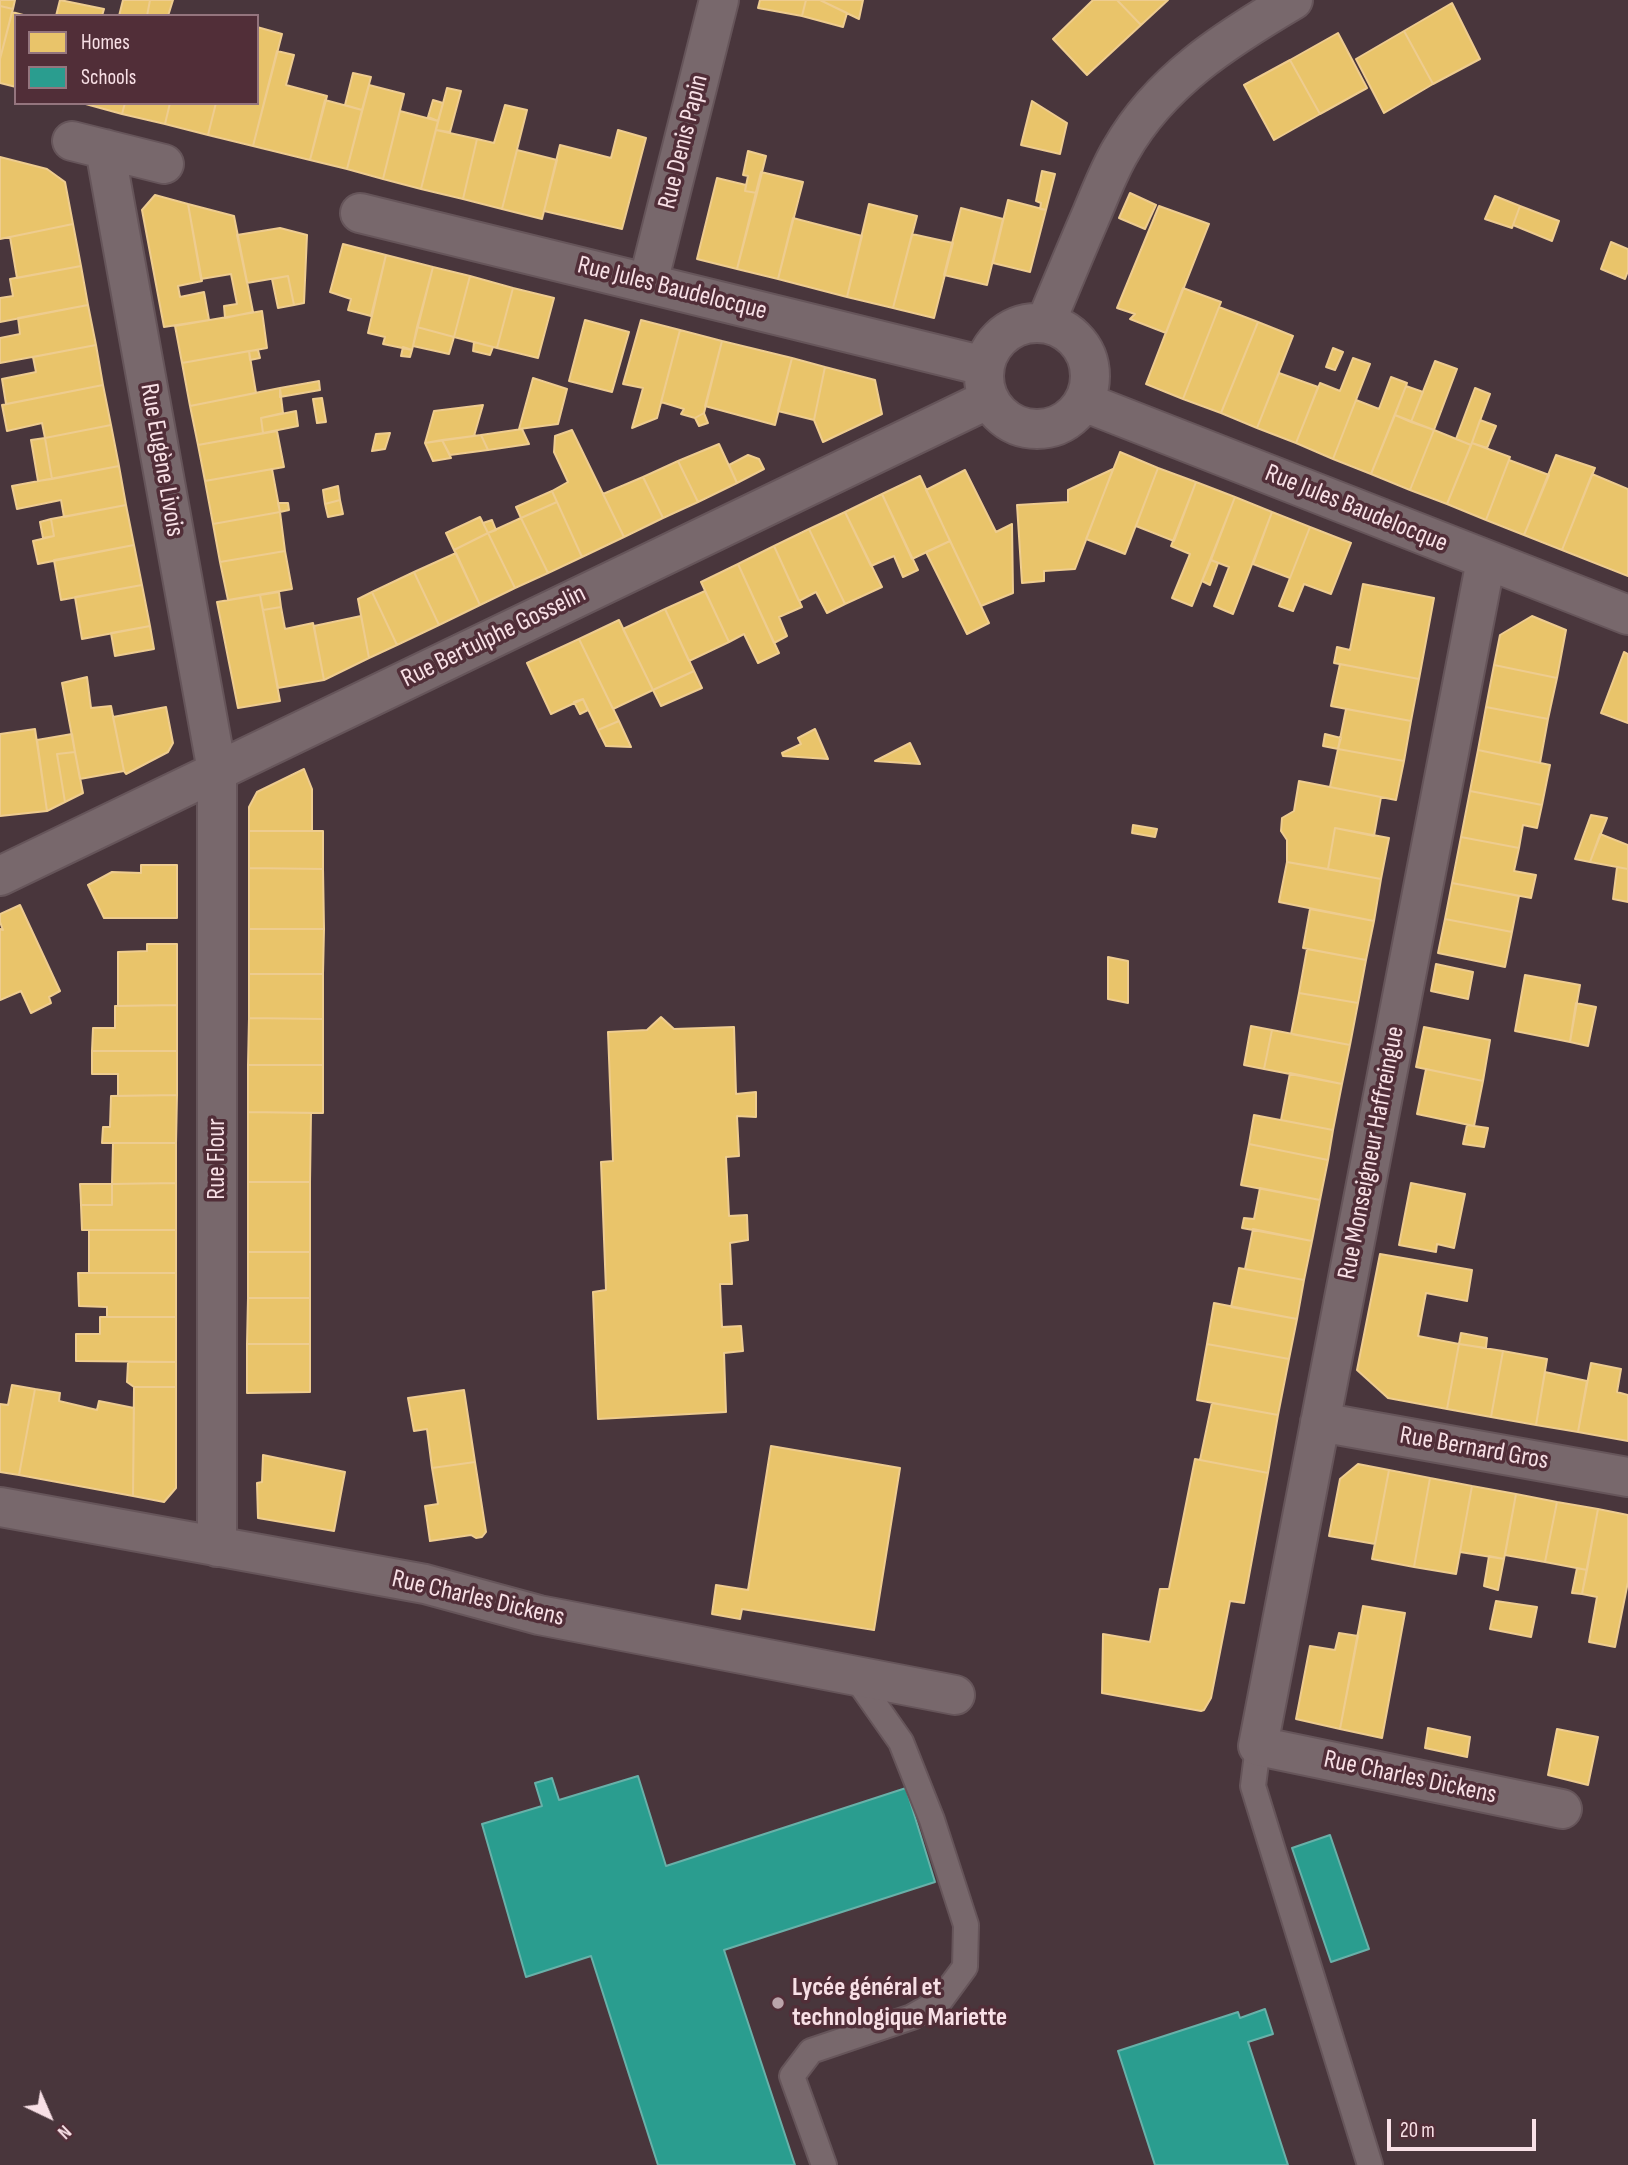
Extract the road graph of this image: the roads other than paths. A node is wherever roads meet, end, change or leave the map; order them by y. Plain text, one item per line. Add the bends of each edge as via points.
1 (719, 0) edge
2 (1293, 0) edge
3 (164, 164) dead end
4 (360, 213) dead end
5 (648, 283) junction
6 (1046, 322) junction
7 (987, 382) junction
8 (1084, 402) junction
9 (1486, 560) junction
10 (1628, 615) edge
11 (217, 771) junction
12 (0, 876) edge
13 (1320, 1422) junction
14 (1628, 1477) edge
15 (0, 1507) edge
16 (217, 1547) junction
17 (854, 1675) junction
18 (955, 1695) dead end
19 (1258, 1746) junction
20 (1562, 1810) dead end
21 (824, 2165) edge
22 (1370, 2165) edge

1 - 5 street, Rue Denis Papin
2 - 6 street via 1206,55 1144,116 1111,167
3 - 11 street, Rue Eugène Livois via 89,145
4 - 5 street, Rue Jules Baudelocque
5 - 7 street, Rue Jules Baudelocque
6 - 7 street via 1029,322 1006,332 995,343
6 - 8 street via 1067,331 1084,348 1091,379
7 - 8 street via 1004,418 1019,426 1044,429 1060,424
7 - 11 street, Rue Bertulphe Gosselin
8 - 9 street, Rue Jules Baudelocque
9 - 10 street, Rue Jules Baudelocque
9 - 13 street, Rue Monseigneur Haffreingue
11 - 12 street, Rue Bertulphe Gosselin
11 - 16 street, Rue Flour
13 - 14 street, Rue Bernard Gros
13 - 19 street, Rue Monseigneur Haffreingue
15 - 16 street, Rue Charles Dickens
16 - 17 street, Rue Charles Dickens via 425,1584 538,1615
17 - 18 street, Rue Charles Dickens
17 - 21 lane via 901,1742 932,1819 966,1925 964,1967 940,2001 912,2017 811,2051 792,2076
19 - 20 street, Rue Charles Dickens
19 - 22 lane via 1253,1786

